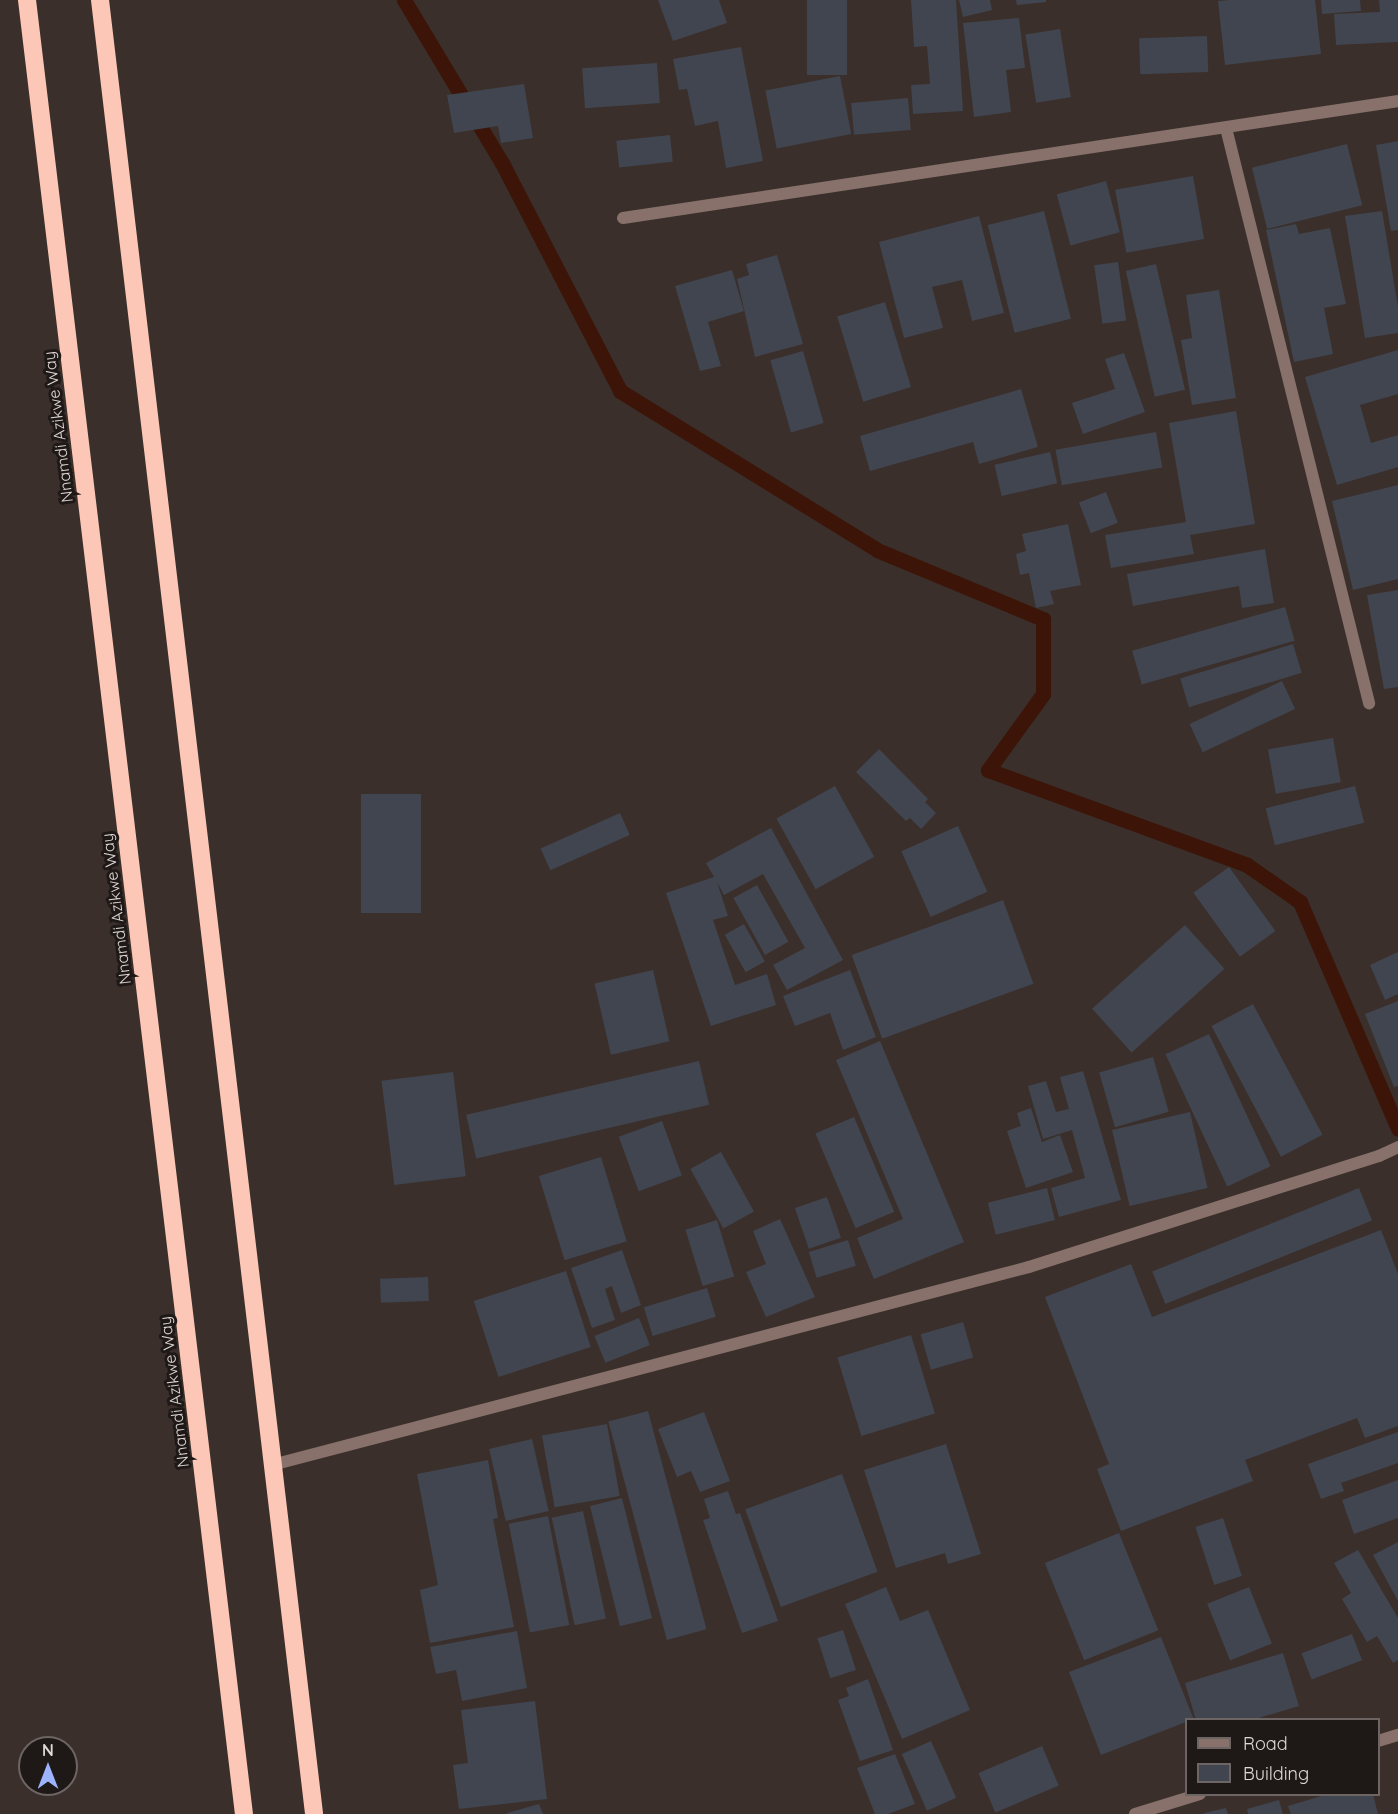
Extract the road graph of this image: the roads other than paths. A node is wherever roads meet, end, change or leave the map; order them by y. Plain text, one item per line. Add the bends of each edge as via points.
1 (27, 0) edge
2 (100, 0) edge
3 (1398, 101) edge
4 (1226, 128) junction
5 (623, 218) dead end
6 (1369, 703) dead end
7 (1398, 1147) edge
8 (272, 1465) junction
9 (1398, 1735) edge
10 (1380, 1740) edge
11 (1194, 1796) edge
12 (244, 1814) edge
13 (314, 1814) edge
14 (1135, 1814) edge

1 - 12 highway, Nnamdi Azikwe Way
2 - 8 highway
3 - 4 street
4 - 5 street
4 - 6 street
7 - 8 street via 1029,1267
8 - 13 highway
9 - 10 street
11 - 14 street

